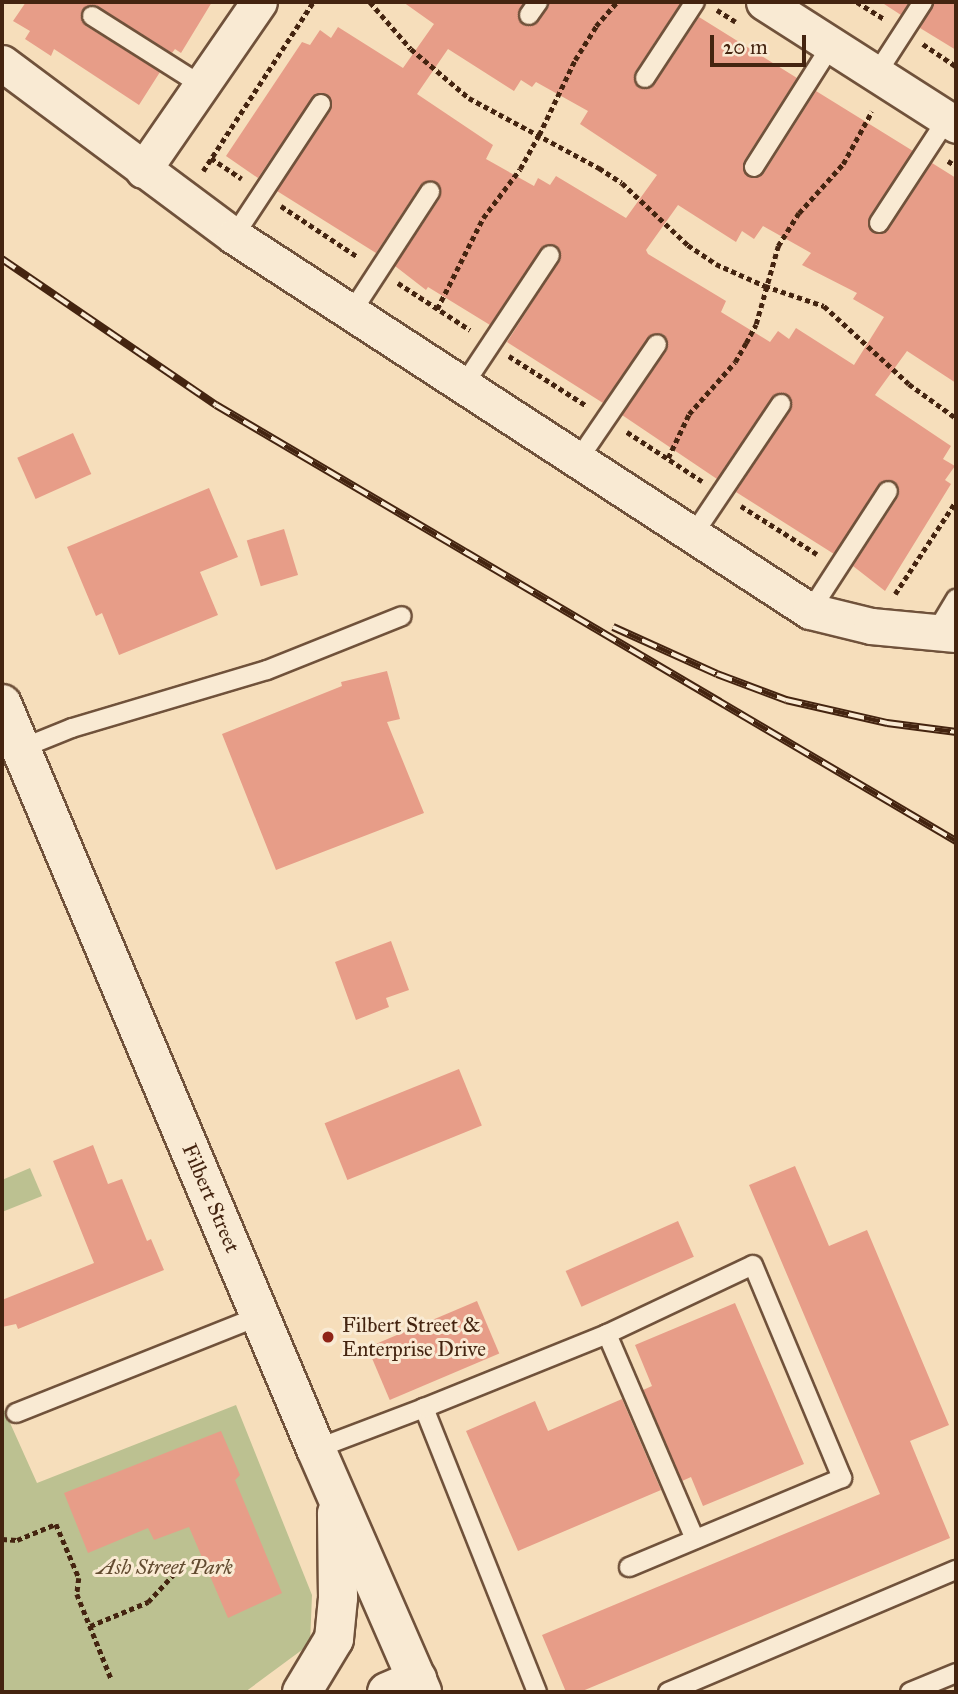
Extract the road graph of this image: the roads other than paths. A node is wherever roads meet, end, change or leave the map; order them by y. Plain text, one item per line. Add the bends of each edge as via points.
1 (258, 2) edge
2 (695, 2) edge
3 (923, 2) edge
4 (774, 4) edge
5 (92, 16) dead end
6 (832, 44) junction
7 (2, 63) edge
8 (877, 74) junction
9 (645, 78) dead end
10 (201, 85) junction
11 (321, 104) dead end
12 (952, 122) edge
13 (754, 167) dead end
14 (142, 170) junction
15 (430, 192) dead end
16 (878, 223) dead end
17 (234, 236) junction
18 (550, 255) dead end
19 (351, 313) junction
20 (657, 344) dead end
21 (463, 386) junction
22 (780, 404) dead end
23 (578, 460) junction
24 (888, 491) dead end
25 (693, 535) junction
26 (956, 599) edge
27 (810, 611) junction
28 (402, 616) dead end
29 (946, 633) edge
30 (2, 704) edge
31 (11, 753) edge
32 (260, 1315) junction
33 (607, 1334) junction
34 (424, 1408) junction
35 (16, 1413) dead end
36 (316, 1449) junction
37 (337, 1497) junction
38 (695, 1539) junction
39 (629, 1567) dead end
40 (956, 1570) edge
41 (956, 1673) edge
42 (409, 1688) edge
43 (302, 1692) edge
44 (537, 1692) edge
45 (668, 1692) edge
46 (910, 1692) edge

1 - 10 street
2 - 9 lane
3 - 8 lane
4 - 6 street
5 - 10 lane
6 - 8 street
6 - 13 lane
7 - 14 street
8 - 12 street
10 - 14 street
11 - 17 lane
12 - 16 lane
14 - 17 street
15 - 19 lane
17 - 19 street
18 - 21 lane
19 - 21 street
20 - 23 lane
21 - 23 street
22 - 25 lane
23 - 25 street
24 - 27 lane
25 - 27 street
26 - 29 lane
27 - 29 street via 841,621
28 - 31 lane via 267,670 64,731
30 - 31 street, Filbert Street
31 - 32 street, Filbert Street
32 - 35 lane
32 - 36 street, Filbert Street
33 - 34 lane
33 - 38 lane
33 - 38 lane via 753,1265 842,1478
34 - 36 lane
34 - 44 lane
36 - 37 street, Filbert Street
37 - 42 street, Filbert Street
37 - 43 street via 334,1639
38 - 39 lane
40 - 45 lane
41 - 46 lane

